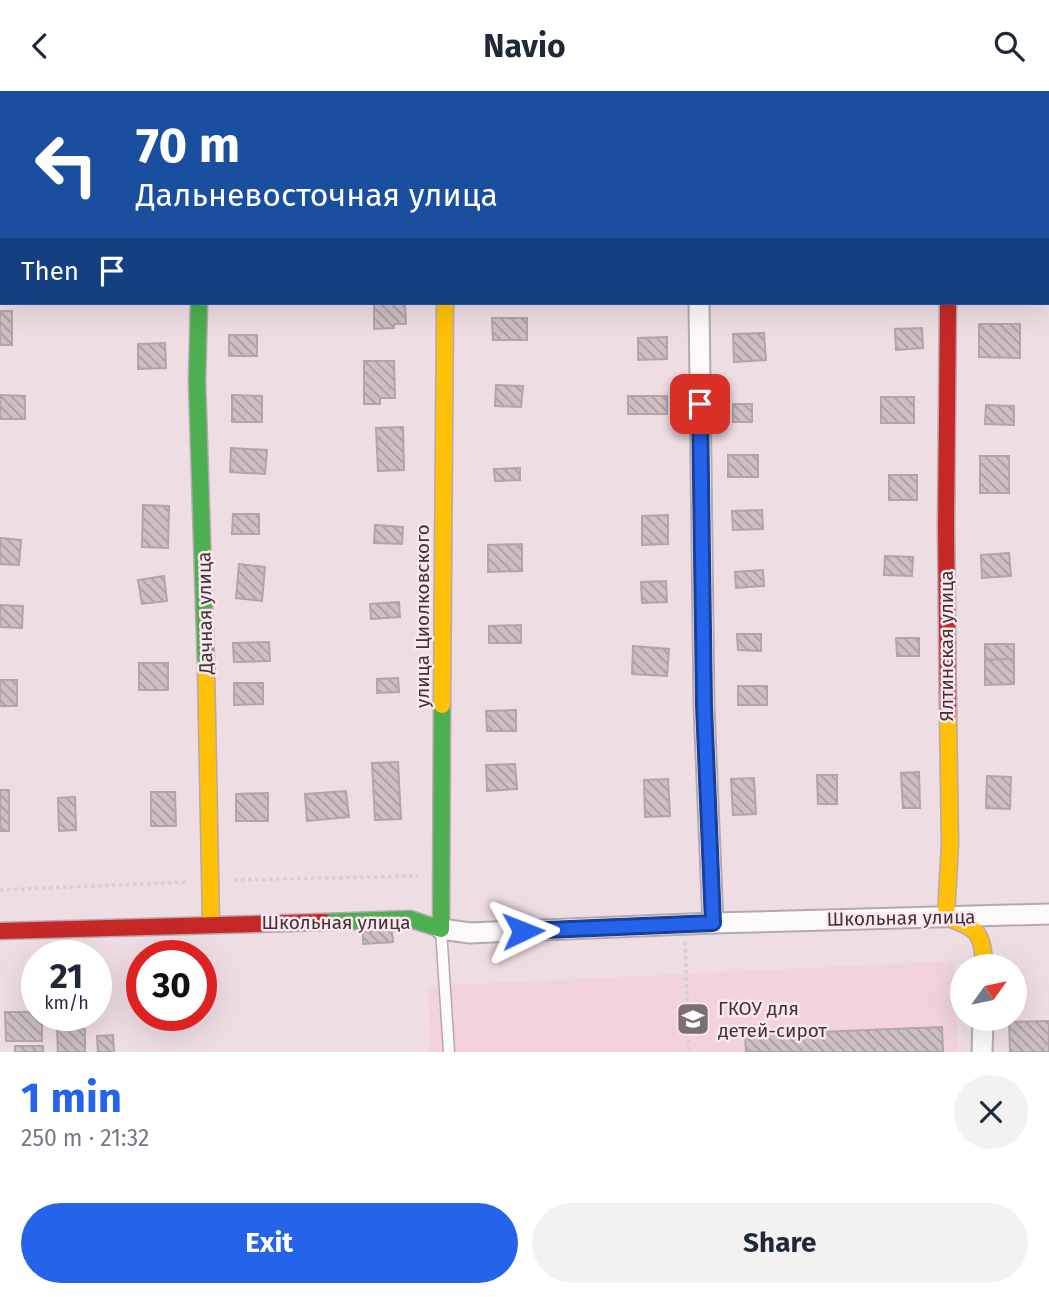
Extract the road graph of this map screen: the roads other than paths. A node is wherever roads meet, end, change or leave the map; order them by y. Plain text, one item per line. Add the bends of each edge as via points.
1 (199, 305) edge
2 (445, 305) edge
3 (699, 305) edge
4 (948, 305) edge
5 (1049, 914) edge
6 (946, 917) junction
7 (211, 923) junction
8 (713, 923) junction
9 (441, 929) junction
10 (0, 931) edge
11 (984, 954) edge
12 (983, 1031) edge
13 (449, 1052) edge
14 (982, 1052) edge

1 - 7 street, Дачная улица
2 - 9 street, улица Циолковского
3 - 8 street via 704,706
4 - 6 street, Ялтинская улица via 950,843
5 - 6 street, Школьная улица
6 - 8 street, Школьная улица
6 - 11 street via 972,926 984,942
7 - 9 street, Школьная улица via 410,919
7 - 10 street, Школьная улица
8 - 9 street, Школьная улица via 470,933
9 - 13 lane
12 - 14 street

